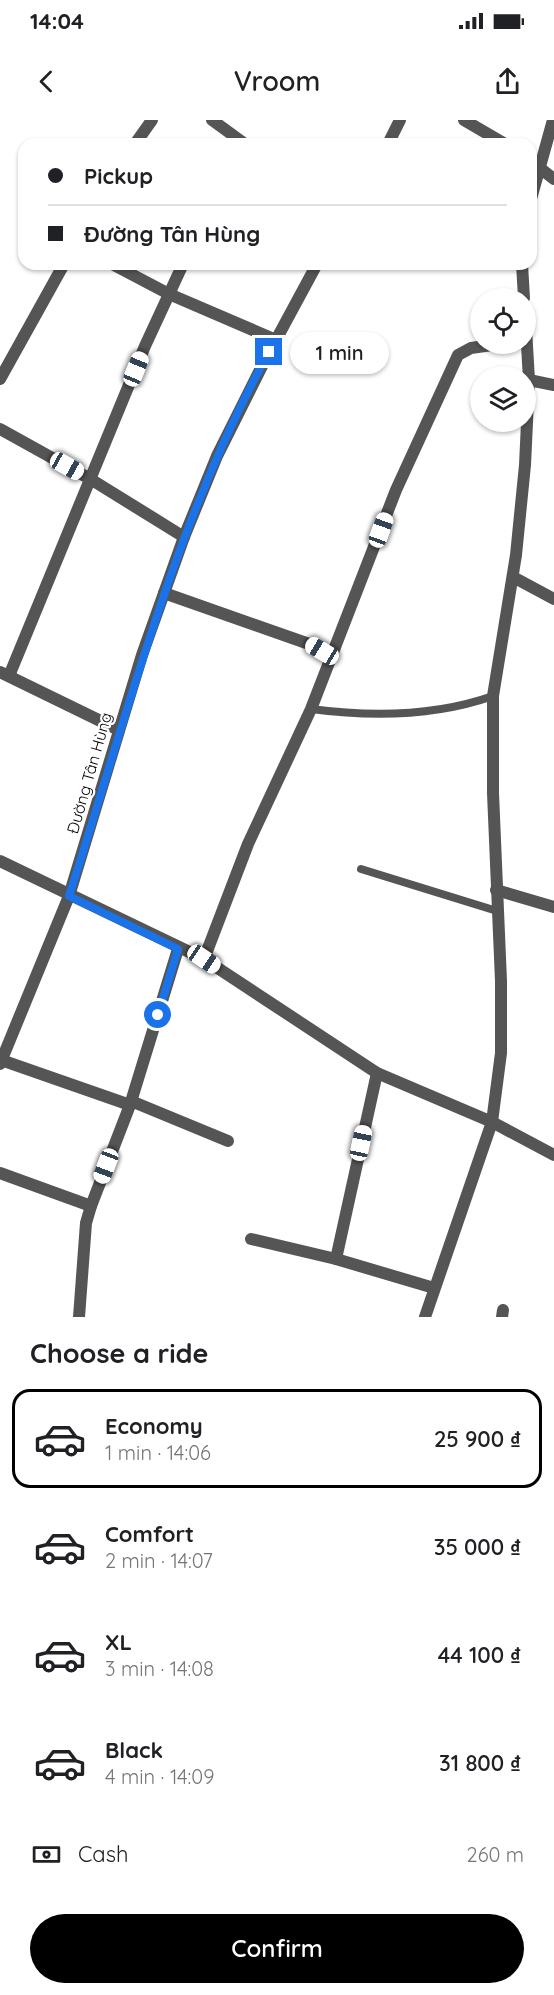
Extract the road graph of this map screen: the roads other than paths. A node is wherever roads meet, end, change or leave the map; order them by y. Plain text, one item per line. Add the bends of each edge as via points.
1 (152, 120) edge
2 (212, 120) edge
3 (400, 120) edge
4 (464, 120) edge
5 (553, 120) edge
6 (139, 138) edge
7 (237, 138) edge
8 (391, 138) edge
9 (495, 138) edge
10 (537, 159) edge
11 (537, 166) edge
12 (554, 179) edge
13 (61, 270) edge
14 (123, 270) edge
15 (180, 270) edge
16 (314, 270) edge
17 (522, 270) edge
18 (523, 288) edge
19 (169, 294) junction
20 (276, 340) junction
21 (470, 348) edge
22 (0, 379) edge
23 (536, 381) edge
24 (554, 385) edge
25 (0, 429) edge
26 (526, 432) edge
27 (92, 480) junction
28 (184, 537) junction
29 (513, 577) junction
30 (164, 593) junction
31 (554, 599) edge
32 (332, 658) junction
33 (4, 674) edge
34 (493, 696) junction
35 (311, 709) junction
36 (119, 730) junction
37 (0, 861) edge
38 (361, 869) dead end
39 (496, 890) junction
40 (69, 896) junction
41 (554, 907) edge
42 (497, 911) junction
43 (178, 949) junction
44 (204, 959) junction
45 (1, 1062) edge
46 (377, 1073) junction
47 (130, 1103) junction
48 (492, 1122) junction
49 (228, 1141) dead end
50 (554, 1155) edge
51 (0, 1173) edge
52 (91, 1206) junction
53 (251, 1239) dead end
54 (336, 1259) junction
55 (434, 1288) junction
56 (79, 1317) edge
57 (425, 1317) edge

1 - 6 street
2 - 7 street
3 - 8 street
4 - 9 street
5 - 10 street
11 - 12 street
13 - 22 street
14 - 19 street
15 - 19 street
16 - 20 street, Đường Tân Hùng
17 - 18 street
19 - 20 street
19 - 27 street
20 - 28 street, Đường Tân Hùng via 218,456
21 - 32 street via 458,354 396,490
23 - 24 street
25 - 27 street
26 - 29 street
27 - 28 street
27 - 33 street
28 - 30 street, Đường Tân Hùng
29 - 31 street
29 - 34 street
30 - 32 street via 312,645
30 - 36 street, Đường Tân Hùng
32 - 35 street
33 - 36 street
34 - 35 lane via 463,705 370,715
34 - 39 street
35 - 44 street via 248,844
36 - 40 street, Đường Tân Hùng
37 - 40 street
38 - 42 lane
39 - 41 street
39 - 42 street
40 - 43 street
40 - 45 street, Đường Tân Hùng
42 - 48 street via 501,1053
43 - 44 street
43 - 47 street
44 - 46 street
45 - 47 street
46 - 48 street
46 - 54 street
47 - 49 street
47 - 52 street
48 - 50 street
48 - 55 street
51 - 52 street
52 - 56 street via 86,1223
53 - 54 street
54 - 55 street
55 - 57 street

